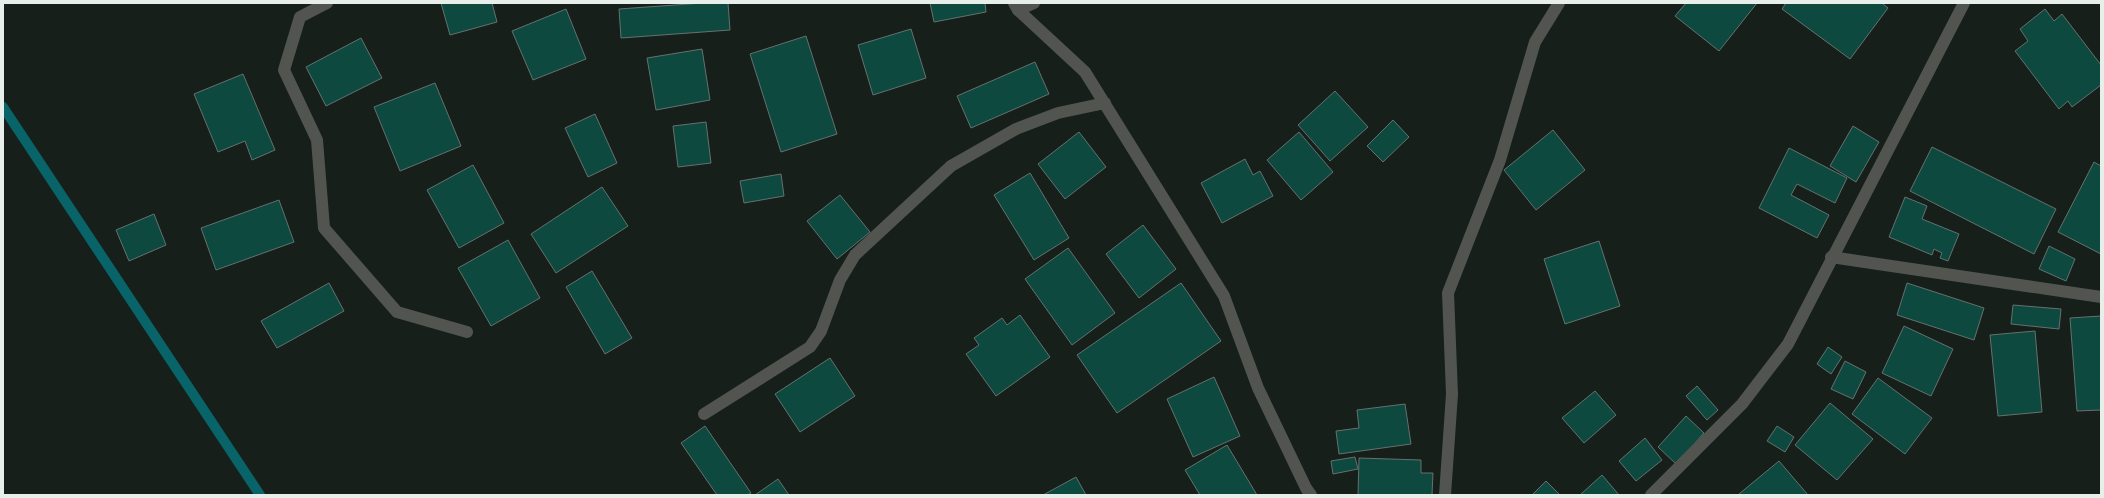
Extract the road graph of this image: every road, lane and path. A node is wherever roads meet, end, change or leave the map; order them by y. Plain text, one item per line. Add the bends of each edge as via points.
1 (327, 3) edge
2 (1034, 3) edge
3 (1559, 3) edge
4 (1964, 3) edge
5 (1016, 7) edge
6 (1105, 103) junction
7 (1831, 257) junction
8 (2101, 298) edge
9 (467, 332) dead end
10 (704, 414) dead end
11 (1304, 493) edge
12 (1445, 495) edge
13 (1651, 495) edge

1 - 9 street via 300,17 284,70 316,140 324,228 397,312
2 - 5 street
3 - 12 street via 1535,42 1500,160 1448,293 1452,394
4 - 7 street
5 - 6 street via 1085,72
6 - 10 street via 1058,113 1016,129 951,166 855,255 840,280 821,331 810,347
6 - 11 street via 1224,296 1258,388
7 - 8 street
7 - 13 street via 1788,344 1742,404

